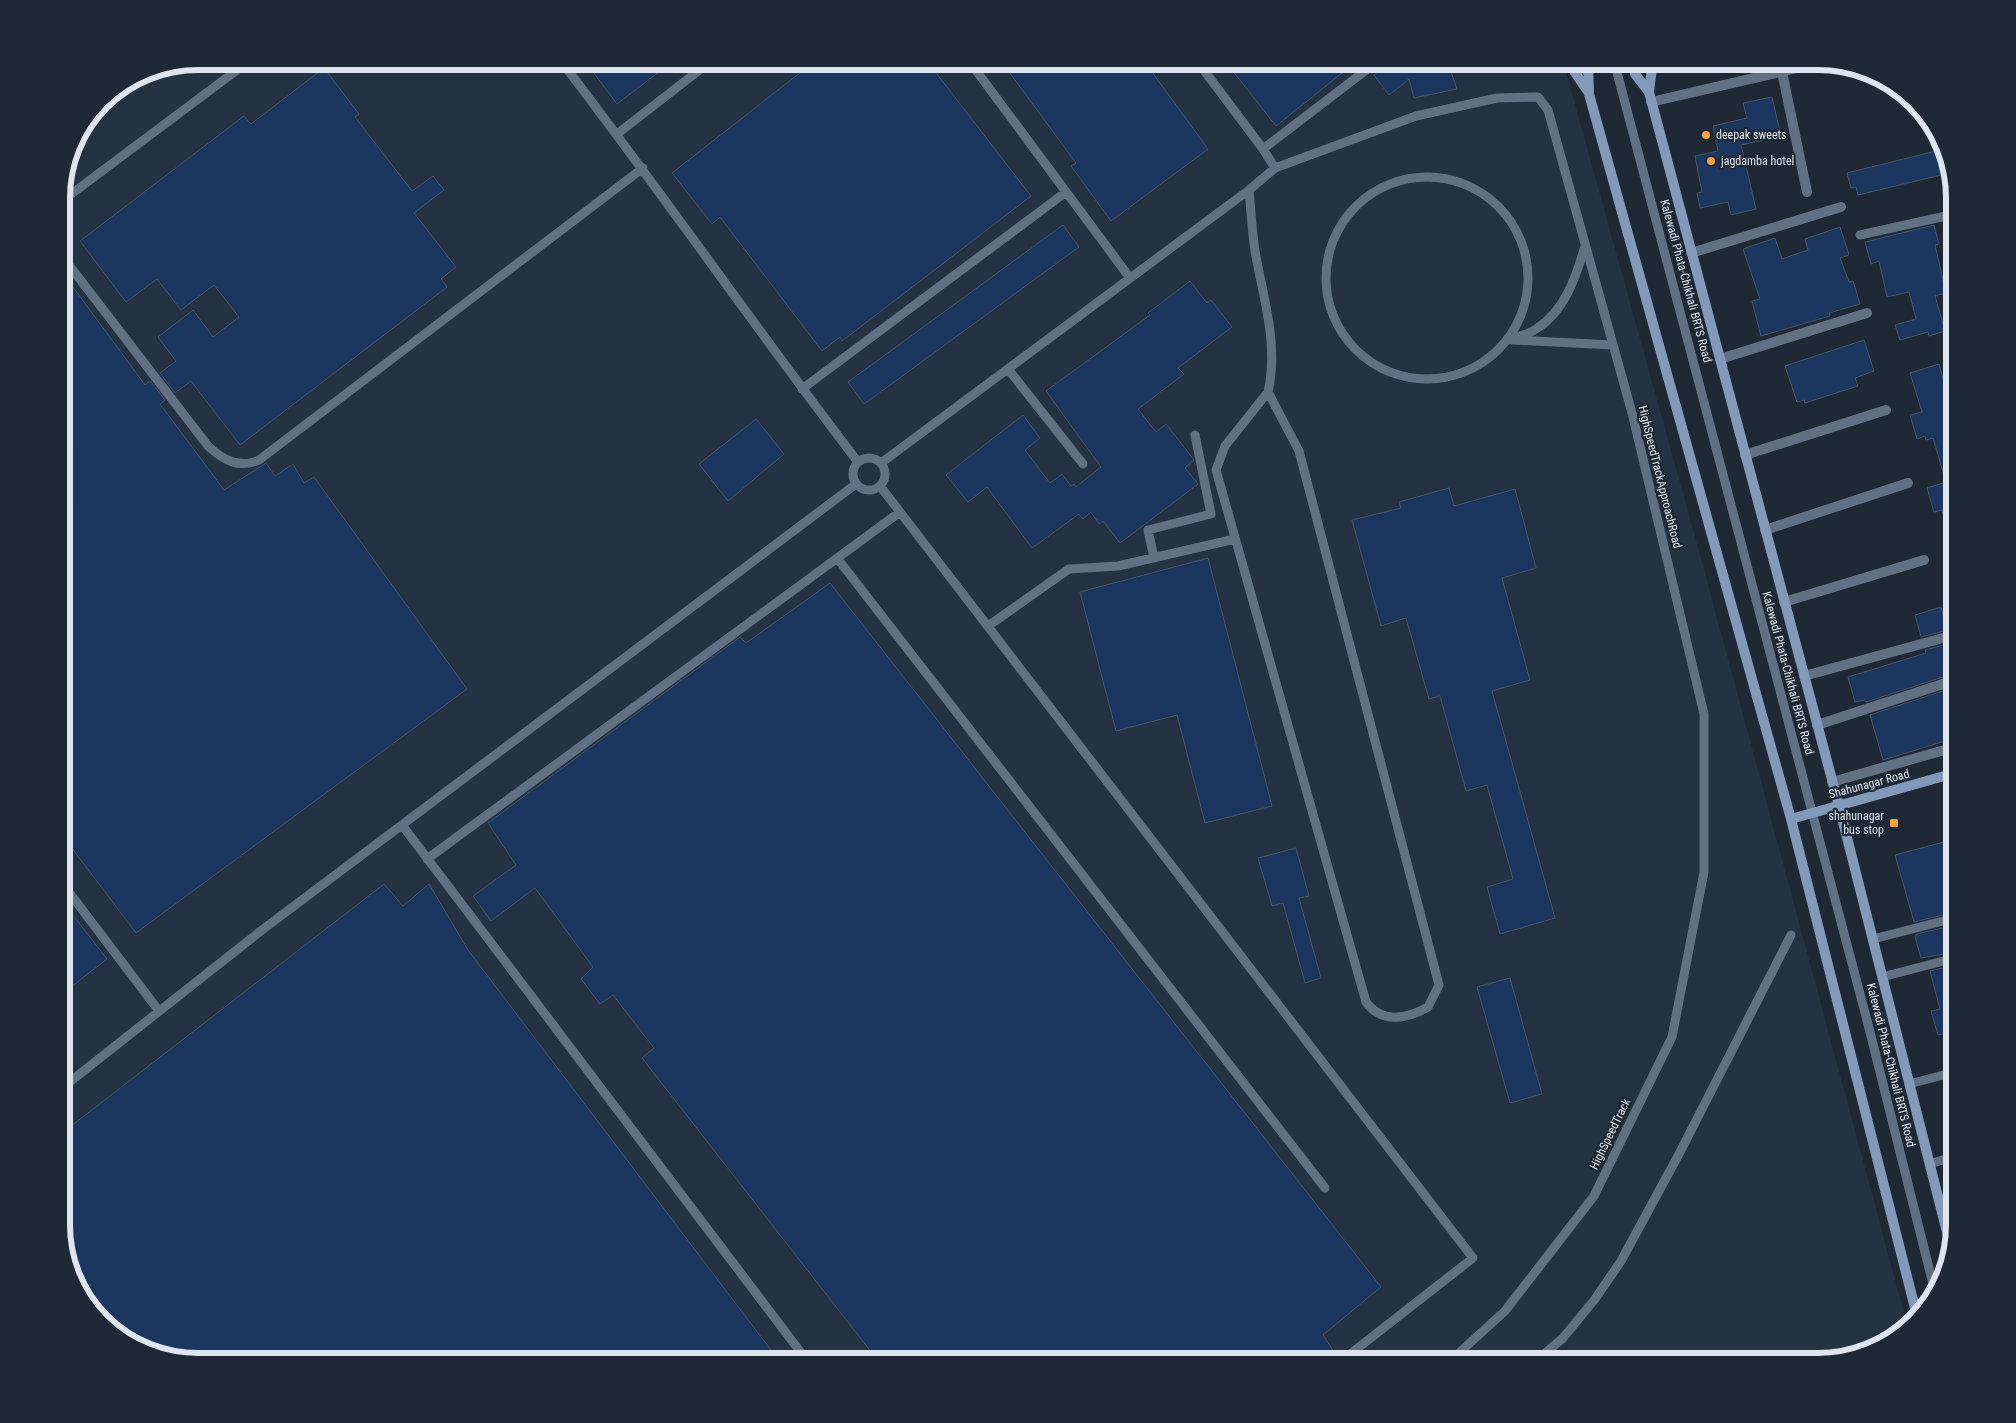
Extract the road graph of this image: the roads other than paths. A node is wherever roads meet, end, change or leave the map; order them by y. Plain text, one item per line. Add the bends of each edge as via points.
1 (237, 70) edge
2 (568, 70) edge
3 (699, 70) edge
4 (976, 70) edge
5 (1204, 70) edge
6 (1366, 70) edge
7 (1574, 70) edge
8 (1588, 70) edge
9 (1616, 70) edge
10 (1634, 70) edge
11 (1652, 70) edge
12 (1790, 70) edge
13 (1782, 72) junction
14 (1589, 94) junction
15 (1650, 97) junction
16 (617, 134) junction
17 (1263, 148) junction
18 (643, 168) junction
19 (1275, 168) junction
20 (1249, 190) junction
21 (1066, 192) junction
22 (1807, 192) dead end
23 (70, 195) edge
24 (1840, 207) dead end
25 (1946, 216) edge
26 (1860, 236) dead end
27 (1585, 245) junction
28 (1691, 253) junction
29 (70, 266) edge
30 (1130, 278) junction
31 (1867, 313) dead end
32 (1507, 340) junction
33 (1613, 345) junction
34 (1720, 360) junction
35 (1008, 369) junction
36 (802, 389) junction
37 (1268, 392) junction
38 (1886, 410) dead end
39 (1195, 435) dead end
40 (1746, 455) junction
41 (858, 462) junction
42 (881, 463) junction
43 (1083, 464) dead end
44 (1908, 483) dead end
45 (856, 484) junction
46 (880, 486) junction
47 (900, 512) junction
48 (1765, 530) junction
49 (1235, 539) junction
50 (837, 558) junction
51 (1154, 558) junction
52 (1924, 560) dead end
53 (1784, 602) junction
54 (988, 626) junction
55 (1946, 637) edge
56 (1804, 676) junction
57 (1946, 683) edge
58 (1817, 725) junction
59 (1946, 750) edge
60 (1946, 776) edge
61 (1832, 782) junction
62 (1839, 806) junction
63 (1811, 813) junction
64 (1791, 819) junction
65 (402, 825) junction
66 (427, 858) junction
67 (1704, 872) joint
68 (70, 894) edge
69 (1946, 920) edge
70 (1791, 935) dead end
71 (1873, 939) junction
72 (1946, 960) edge
73 (1882, 977) junction
74 (159, 1011) junction
75 (1946, 1074) edge
76 (70, 1082) edge
77 (1909, 1084) junction
78 (1946, 1159) edge
79 (1930, 1164) junction
80 (1325, 1188) dead end
81 (1946, 1227) edge
82 (1932, 1282) edge
83 (1915, 1308) edge
84 (801, 1353) edge
85 (1352, 1353) edge
86 (1459, 1353) edge
87 (1546, 1353) edge

1 - 23 lane
2 - 16 lane
3 - 16 lane
4 - 21 lane
5 - 17 lane
6 - 17 lane
7 - 14 main road
8 - 14 main road
9 - 63 lane, Kalewadi Phata-Chikhali BRTS Road
10 - 15 main road
11 - 15 main road
12 - 13 street
13 - 15 street
13 - 22 street
14 - 64 main road
15 - 28 main road
16 - 18 lane
17 - 19 lane
18 - 29 lane via 259,460 249,464 223,460 208,446
18 - 36 lane
19 - 20 lane
19 - 27 lane, HighSpeedTrackApproachRoad via 1416,116 1497,98 1538,97 1548,110
20 - 30 lane
20 - 37 lane via 1254,248 1272,352 1273,371
21 - 30 lane
21 - 36 lane
24 - 28 street
25 - 26 lane
27 - 32 lane via 1576,278 1560,306 1536,330
27 - 33 lane, HighSpeedTrackApproachRoad
28 - 34 main road
30 - 35 lane
31 - 34 street
32 - 32 lane via 1523,310 1529,276 1522,243 1506,213 1480,191 1448,179 1431,178 1414,178 1381,188 1354,208 1335,235 1326,266 1328,299 1339,330 1360,354 1387,372 1419,379 1452,376 1482,363
32 - 33 lane
33 - 67 lane, HighSpeedTrackApproachRoad via 1704,714
34 - 40 main road
35 - 42 lane
35 - 43 lane
36 - 41 lane
37 - 49 lane via 1226,446 1216,470
37 - 49 lane via 1299,451 1438,985 1428,1008 1404,1018 1373,1012 1366,1002
38 - 40 street
39 - 51 lane via 1211,514 1148,530
40 - 48 main road
41 - 42 lane via 872,458
41 - 45 lane via 852,471
42 - 46 lane via 885,478
44 - 48 street
45 - 46 lane via 868,491
45 - 65 lane
46 - 47 lane
47 - 50 lane
47 - 54 lane
48 - 53 main road
49 - 51 lane
50 - 66 lane
50 - 80 lane
51 - 54 lane via 1118,566 1069,569
52 - 53 street
53 - 56 main road
54 - 85 lane via 1474,1258
55 - 56 street
56 - 58 main road
57 - 58 street
58 - 61 main road
59 - 61 street
60 - 62 main road, Shahunagar Road
61 - 62 main road
62 - 63 main road, Shahunagar Road
62 - 71 main road
63 - 64 main road, Shahunagar Road
63 - 82 lane, Kalewadi Phata-Chikhali BRTS Road
64 - 83 main road
65 - 66 lane
65 - 74 lane
66 - 84 lane
67 - 86 lane, HighSpeedTrack via 1672,1037 1594,1196 1505,1311
68 - 74 lane
69 - 71 lane
70 - 87 lane via 1621,1261 1564,1338
71 - 73 main road
72 - 73 lane
73 - 77 main road
74 - 76 lane
75 - 77 lane
77 - 79 main road
78 - 79 lane
79 - 81 main road

